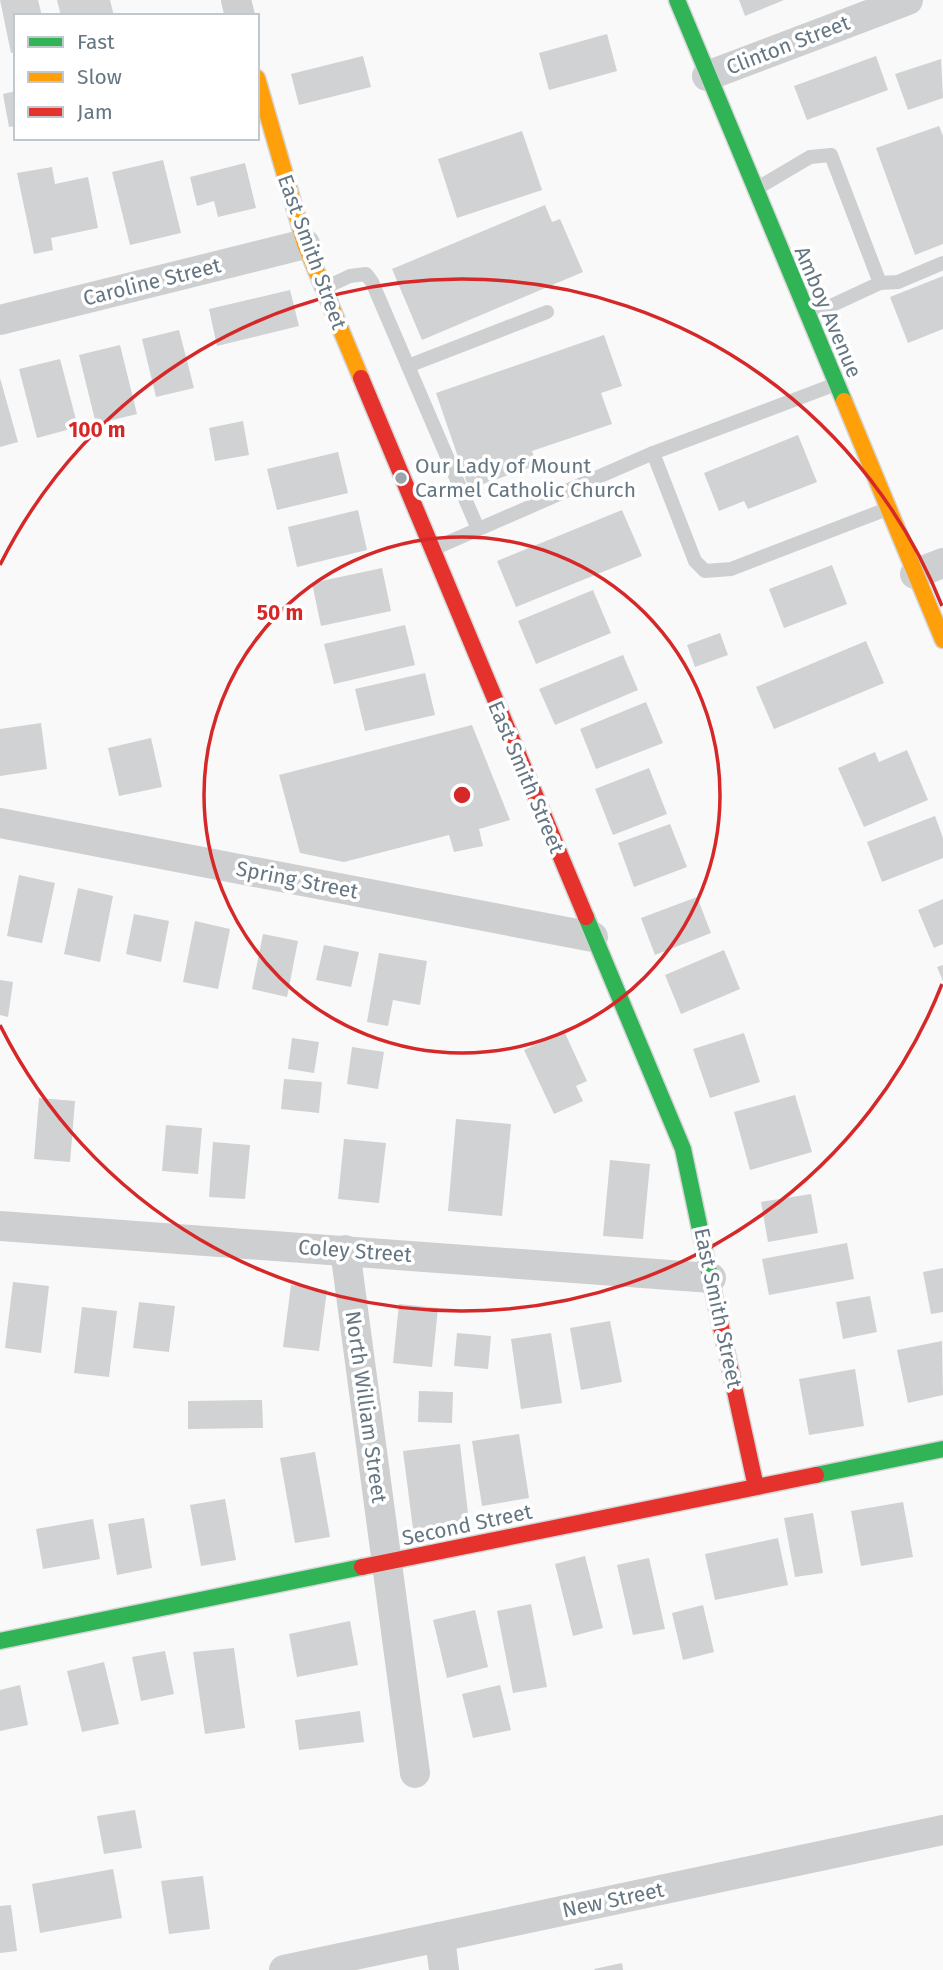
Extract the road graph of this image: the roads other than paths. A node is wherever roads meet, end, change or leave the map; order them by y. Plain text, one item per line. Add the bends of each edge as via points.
1 (677, 0) edge
2 (908, 0) edge
3 (707, 76) junction
4 (259, 85) edge
5 (754, 190) junction
6 (305, 244) junction
7 (943, 264) edge
8 (880, 283) junction
9 (323, 288) junction
10 (547, 312) dead end
11 (807, 317) junction
12 (0, 320) edge
13 (408, 366) junction
14 (836, 384) junction
15 (653, 453) junction
16 (888, 508) junction
17 (478, 529) junction
18 (432, 549) junction
19 (943, 563) edge
20 (915, 574) junction
21 (943, 640) edge
22 (0, 823) edge
23 (593, 937) junction
24 (0, 1226) edge
25 (345, 1250) junction
26 (711, 1278) junction
27 (943, 1449) edge
28 (756, 1487) junction
29 (387, 1563) junction
30 (0, 1641) edge
31 (415, 1773) dead end
32 (943, 1830) edge
33 (439, 1937) junction
34 (284, 1970) edge
35 (444, 1970) edge

1 - 3 street, Amboy Avenue
2 - 3 street, Clinton Street
3 - 5 street, Amboy Avenue
4 - 6 street, East Smith Street
5 - 8 lane via 810,158 831,155
5 - 11 street, Amboy Avenue
6 - 9 street, East Smith Street
6 - 12 street, Caroline Street
7 - 8 lane via 898,282
8 - 11 lane
9 - 13 lane via 366,274
9 - 18 street, East Smith Street
10 - 13 lane
11 - 14 street, Amboy Avenue
13 - 17 lane
14 - 15 lane
14 - 16 street, Amboy Avenue
15 - 16 lane via 695,561 705,571 731,569
15 - 17 lane
16 - 20 street, Amboy Avenue
17 - 18 lane
18 - 23 street, East Smith Street
19 - 20 street
20 - 21 street, Amboy Avenue
22 - 23 street, Spring Street
23 - 26 street, East Smith Street via 683,1149
24 - 25 street, Coley Street
25 - 26 street, Coley Street
25 - 29 street, North William Street
26 - 28 street, East Smith Street
27 - 28 street, Second Street
28 - 29 street, Second Street
29 - 30 street, Second Street
29 - 31 street, North William Street
32 - 33 street, New Street
33 - 34 street, New Street
33 - 35 street

